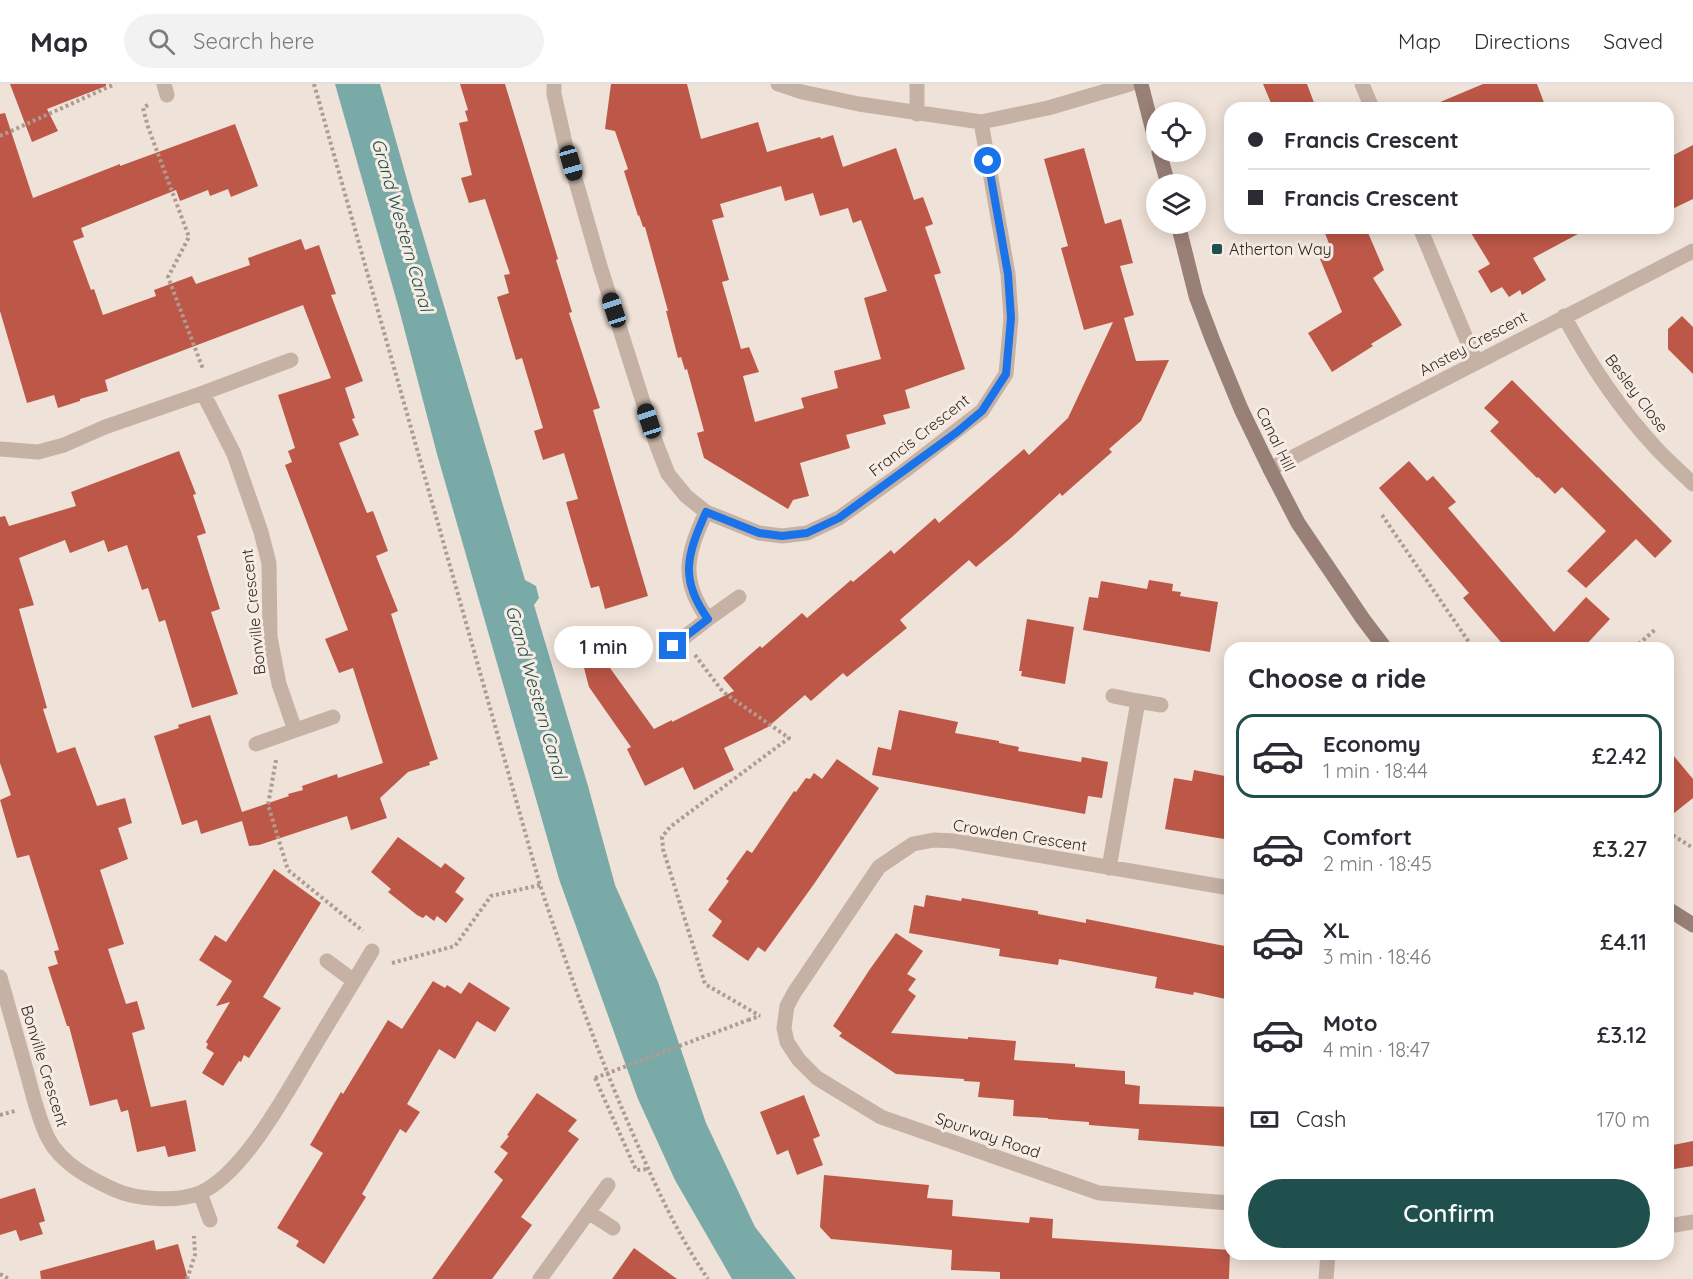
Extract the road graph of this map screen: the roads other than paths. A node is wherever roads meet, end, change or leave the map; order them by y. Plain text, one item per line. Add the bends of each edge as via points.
1 (554, 84) edge
2 (778, 84) edge
3 (917, 84) edge
4 (1130, 84) edge
5 (1140, 84) edge
6 (1362, 84) edge
7 (1370, 102) edge
8 (1146, 106) edge
9 (916, 114) junction
10 (981, 122) junction
11 (1180, 234) edge
12 (1423, 234) edge
13 (1693, 250) edge
14 (1564, 316) junction
15 (291, 360) dead end
16 (1476, 362) junction
17 (208, 391) junction
18 (0, 449) edge
19 (1270, 469) junction
20 (1693, 484) edge
21 (706, 512) junction
22 (739, 597) dead end
23 (708, 619) junction
24 (678, 642) road end
25 (1380, 642) edge
26 (1113, 696) dead end
27 (1138, 701) junction
28 (1161, 705) dead end
29 (333, 717) dead end
30 (288, 732) junction
31 (256, 744) dead end
32 (1109, 867) junction
33 (1224, 887) edge
34 (1674, 913) edge
35 (1693, 925) edge
36 (372, 951) road end
37 (327, 961) dead end
38 (0, 977) edge
39 (354, 981) junction
40 (785, 1017) joint
41 (608, 1185) dead end
42 (200, 1192) junction
43 (1224, 1203) edge
44 (588, 1212) junction
45 (210, 1220) road end
46 (1693, 1222) edge
47 (1674, 1225) edge
48 (613, 1228) dead end
49 (1328, 1260) edge
50 (540, 1279) edge
51 (1326, 1279) edge

1 - 21 street, Francis Crescent via 565,143 656,443 668,474
2 - 9 street via 802,93
3 - 9 street
4 - 10 street
5 - 8 street
6 - 7 street
9 - 10 street
10 - 21 street, Francis Crescent via 1008,274 1011,318 1006,374 982,411 839,518 807,533 759,533
11 - 19 street, Canal Hill via 1196,296 1213,341
12 - 16 street
13 - 14 street, Anstey Crescent
14 - 16 street, Anstey Crescent
14 - 20 street, Besley Close via 1622,408
15 - 17 street
16 - 19 street, Anstey Crescent
17 - 18 street via 64,445 38,452
17 - 30 street, Bonville Crescent via 234,454 269,563 270,637
19 - 25 street, Canal Hill via 1298,523
21 - 23 street via 694,538 688,566 691,591
22 - 23 street
23 - 24 street
26 - 27 street
27 - 28 street
27 - 32 street
29 - 30 street
30 - 31 street
32 - 33 street, Crowden Crescent
32 - 40 street, Crowden Crescent via 956,841 913,844 879,867 794,993
34 - 35 street
36 - 39 street, Bonville Crescent
37 - 39 street
38 - 42 street, Bonville Crescent via 37,1110 49,1140 67,1161 91,1179 120,1192 177,1199
39 - 42 street, Bonville Crescent via 250,1149
40 - 43 street, Spurway Road via 787,1042 799,1060 817,1078 881,1117 1099,1193
41 - 44 street
42 - 45 street
44 - 48 street
44 - 50 street
46 - 47 street
49 - 51 street

